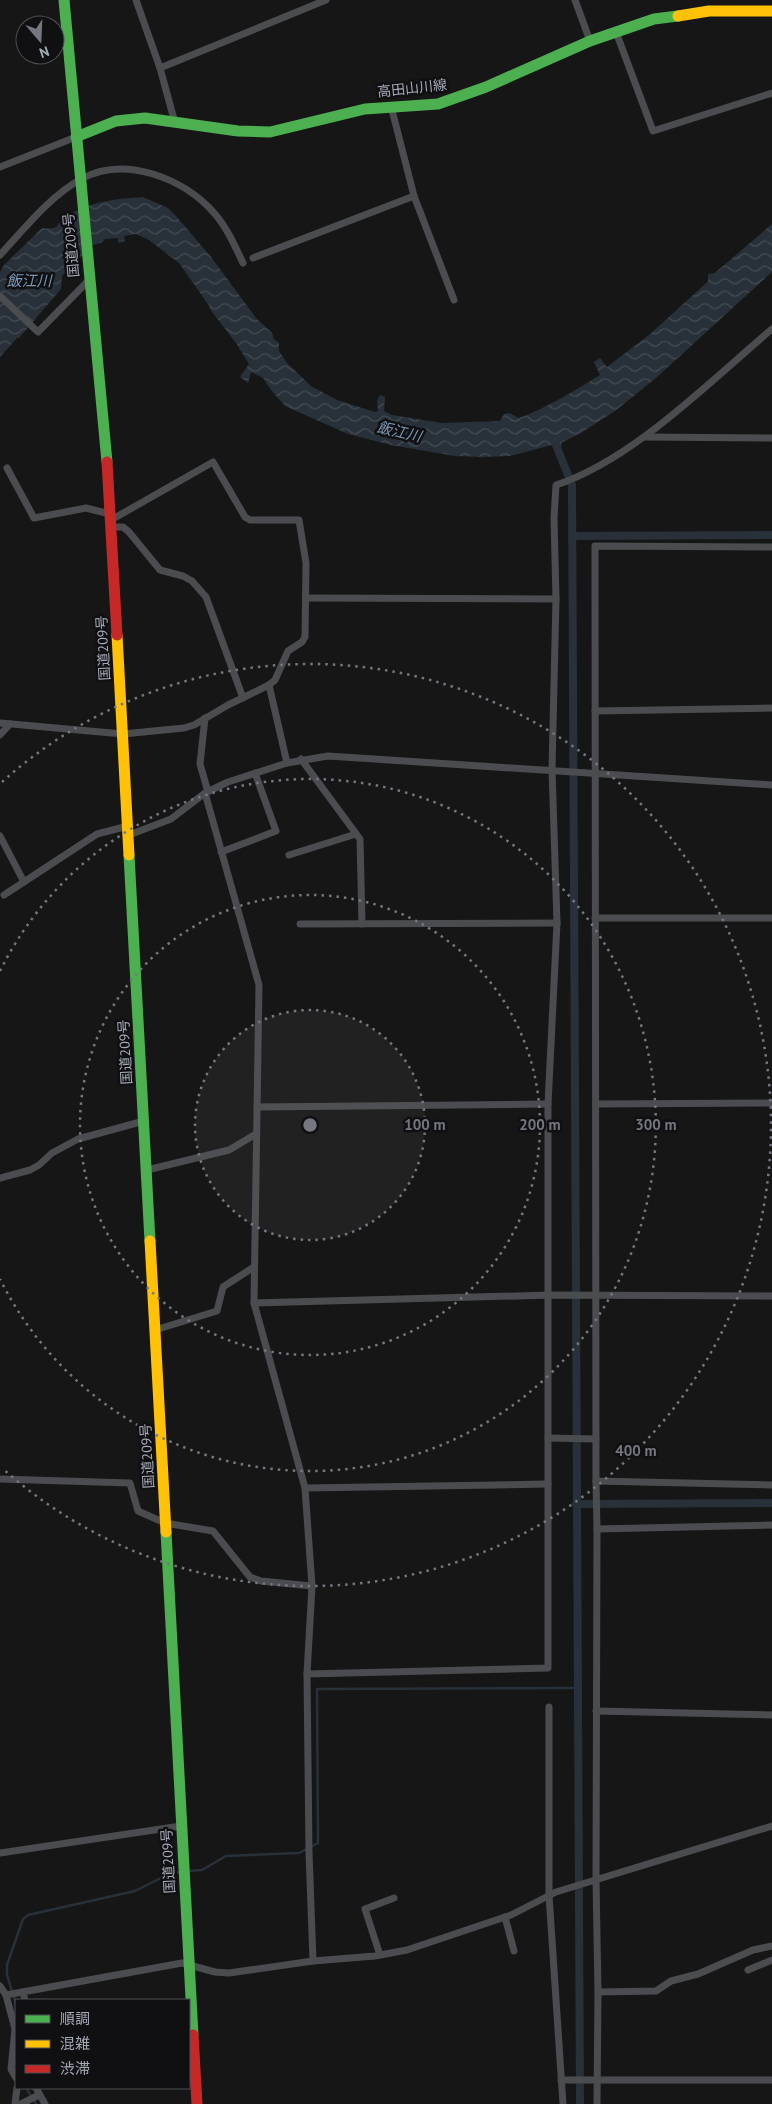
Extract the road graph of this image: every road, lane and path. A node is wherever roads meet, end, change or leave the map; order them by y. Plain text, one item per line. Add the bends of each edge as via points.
1 (64, 0) edge
2 (136, 0) edge
3 (326, 0) edge
4 (575, 0) edge
5 (772, 11) edge
6 (616, 32) junction
7 (590, 41) junction
8 (160, 68) junction
9 (772, 93) edge
10 (391, 106) junction
11 (175, 123) junction
12 (76, 138) junction
13 (0, 167) edge
14 (81, 183) junction
15 (414, 196) junction
16 (0, 254) edge
17 (253, 258) dead end
18 (243, 263) dead end
19 (89, 280) junction
20 (0, 296) edge
21 (454, 300) dead end
22 (772, 329) edge
23 (646, 437) junction
24 (772, 438) edge
25 (7, 468) dead end
26 (110, 520) junction
27 (772, 547) edge
28 (306, 598) junction
29 (556, 599) junction
30 (269, 685) junction
31 (243, 698) junction
32 (772, 708) edge
33 (595, 711) junction
34 (205, 718) junction
35 (0, 723) edge
36 (10, 724) junction
37 (122, 734) junction
38 (0, 735) edge
39 (302, 759) junction
40 (287, 763) junction
41 (552, 769) junction
42 (592, 772) junction
43 (255, 773) junction
44 (772, 785) edge
45 (206, 792) junction
46 (128, 830) junction
47 (356, 834) junction
48 (0, 836) edge
49 (221, 852) junction
50 (289, 855) dead end
51 (24, 882) junction
52 (4, 895) dead end
53 (595, 918) junction
54 (772, 918) edge
55 (557, 923) junction
56 (300, 924) dead end
57 (362, 924) junction
58 (772, 1103) edge
59 (548, 1104) junction
60 (596, 1104) junction
61 (257, 1106) junction
62 (144, 1121) junction
63 (256, 1134) junction
64 (147, 1170) junction
65 (0, 1178) edge
66 (254, 1267) junction
67 (595, 1295) junction
68 (549, 1296) junction
69 (772, 1296) edge
70 (254, 1303) junction
71 (155, 1330) junction
72 (550, 1438) junction
73 (594, 1439) junction
74 (0, 1479) edge
75 (596, 1481) junction
76 (548, 1484) junction
77 (772, 1485) edge
78 (305, 1488) junction
79 (165, 1523) junction
80 (772, 1525) edge
81 (597, 1529) junction
82 (312, 1586) junction
83 (307, 1674) junction
84 (550, 1708) dead end
85 (596, 1711) junction
86 (772, 1715) edge
87 (181, 1826) junction
88 (772, 1826) edge
89 (0, 1853) edge
90 (593, 1881) junction
91 (553, 1894) junction
92 (394, 1898) dead end
93 (505, 1918) junction
94 (772, 1946) edge
95 (514, 1951) dead end
96 (380, 1955) junction
97 (313, 1960) junction
98 (772, 1960) edge
99 (189, 1964) junction
100 (748, 1970) dead end
101 (0, 1986) edge
102 (598, 1992) junction
103 (14, 1994) junction
104 (23, 1999) edge
105 (15, 2029) edge
106 (15, 2029) edge
107 (15, 2076) edge
108 (563, 2080) junction
109 (772, 2080) edge
110 (595, 2081) junction
111 (17, 2089) edge
112 (36, 2089) edge
113 (39, 2095) junction
114 (15, 2104) edge
115 (21, 2104) edge
116 (45, 2104) edge
117 (197, 2104) edge
118 (563, 2104) edge
119 (597, 2104) edge

1 - 12 main road, 国道209号
2 - 8 street
3 - 8 street
4 - 7 street
5 - 6 main road, 高田山川線 via 692,13 654,19
6 - 7 main road, 高田山川線
6 - 9 street via 654,131
7 - 10 main road, 高田山川線 via 486,88 448,101
8 - 11 street
10 - 11 main road, 高田山川線 via 350,111 270,132
10 - 15 street
11 - 12 main road, 高田山川線 via 145,118 116,122
12 - 13 street
12 - 14 main road, 国道209号
14 - 16 street via 56,196
14 - 18 street via 99,171 131,169 165,178 200,199 215,214
14 - 19 main road, 国道209号
15 - 17 street
15 - 21 street
19 - 20 street via 38,332
19 - 26 main road, 国道209号 via 103,409
22 - 23 street
23 - 24 street
23 - 29 street via 576,478 556,484
25 - 26 street via 34,518 86,508
26 - 28 street via 213,462 245,517 250,520 299,520 306,563
26 - 31 street via 129,532 160,570 183,576 200,588
26 - 37 main road, 国道209号
27 - 33 street via 595,546
28 - 29 street
28 - 30 street via 305,637 288,651 275,680
29 - 41 street
30 - 31 street
30 - 40 street
31 - 34 street
32 - 33 street
33 - 42 street
34 - 37 street via 184,728
34 - 45 street via 200,764
35 - 36 street
36 - 37 street
36 - 38 street
37 - 46 main road, 国道209号
39 - 40 street
39 - 41 street via 328,756
39 - 47 street
40 - 43 street
41 - 42 street
41 - 55 street
42 - 44 street
42 - 53 street
43 - 45 street
43 - 49 street via 276,831
45 - 46 street via 171,819
45 - 49 street
46 - 51 street via 97,834
46 - 62 main road, 国道209号
47 - 50 street
47 - 57 street via 360,839
48 - 51 street
49 - 61 street via 259,985
51 - 52 street
53 - 54 street
53 - 60 street
55 - 57 street
55 - 59 street
56 - 57 street
58 - 60 street
59 - 61 street
59 - 68 street
60 - 67 street
61 - 63 street
62 - 64 main road, 国道209号
62 - 65 street via 78,1139 52,1153 39,1165
63 - 64 street via 229,1150
63 - 66 street
64 - 71 main road, 国道209号
66 - 70 street
66 - 71 street via 223,1287 217,1311
67 - 68 street
67 - 69 street
67 - 73 street
68 - 70 street
68 - 72 street
70 - 78 street
71 - 79 main road, 国道209号
72 - 73 street
72 - 76 street
73 - 75 street
74 - 79 street via 130,1483 138,1511
75 - 77 street
75 - 81 street
76 - 78 street
76 - 83 street via 548,1668
78 - 82 street
79 - 82 street via 214,1531 250,1577
79 - 87 main road, 国道209号
80 - 81 street
81 - 85 street
82 - 83 street
83 - 97 street
84 - 91 street
85 - 86 street
85 - 90 street
87 - 89 street
87 - 99 main road, 国道209号
88 - 90 street
90 - 91 street
90 - 102 street
91 - 93 street
91 - 108 street
92 - 96 street via 365,1909
93 - 95 street
93 - 96 street via 407,1950
94 - 102 street via 671,1981 656,1991
96 - 97 street
97 - 99 street via 230,1974
98 - 100 street
99 - 103 street via 182,1962
99 - 117 main road, 国道209号
101 - 103 street
102 - 110 street
103 - 104 street
103 - 106 street
105 - 107 street via 11,2069
108 - 110 street
108 - 118 street
109 - 110 street
110 - 119 street
111 - 114 street
112 - 113 street
113 - 115 street
113 - 116 street

